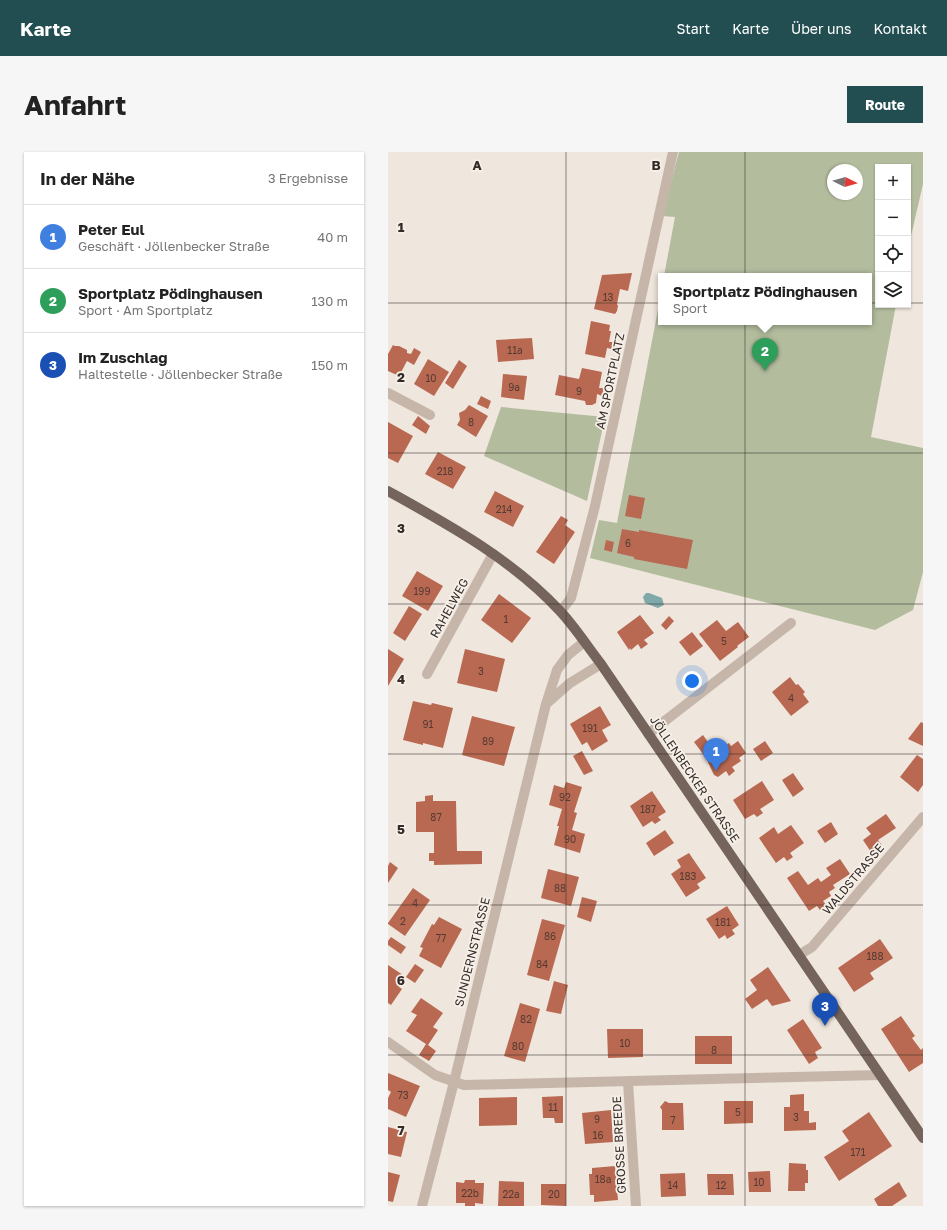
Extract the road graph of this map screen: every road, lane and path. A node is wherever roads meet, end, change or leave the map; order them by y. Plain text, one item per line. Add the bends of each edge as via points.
1 (673, 152) edge
2 (388, 393) edge
3 (430, 415) dead end
4 (388, 490) edge
5 (493, 554) junction
6 (561, 611) junction
7 (791, 623) dead end
8 (584, 642) junction
9 (601, 664) junction
10 (427, 674) dead end
11 (546, 704) junction
12 (648, 734) junction
13 (923, 817) edge
14 (799, 955) junction
15 (388, 1042) edge
16 (880, 1075) junction
17 (454, 1082) junction
18 (628, 1082) junction
19 (923, 1138) edge
20 (422, 1206) edge
21 (636, 1206) edge

1 - 6 street, AM SPORTPLATZ via 593,513 571,598
2 - 3 street
4 - 5 main road, JÖLLENBECKER STRASSE via 455,528
5 - 6 main road, JÖLLENBECKER STRASSE via 531,583
5 - 10 street, RAHELWEG
6 - 8 main road, JÖLLENBECKER STRASSE
7 - 12 street
8 - 9 main road, JÖLLENBECKER STRASSE
8 - 11 street, SUNDERNSTRASSE via 568,655 557,670
9 - 11 street via 570,683
9 - 12 main road, JÖLLENBECKER STRASSE
11 - 17 street, SUNDERNSTRASSE
12 - 14 main road, JÖLLENBECKER STRASSE
13 - 14 street, WALDSTRASSE via 812,947
14 - 16 main road, JÖLLENBECKER STRASSE
15 - 17 street via 435,1075
16 - 18 street
16 - 19 main road, JÖLLENBECKER STRASSE
17 - 18 street via 464,1085
17 - 20 street, SUNDERNSTRASSE
18 - 21 street, GROSSE BREEDE

